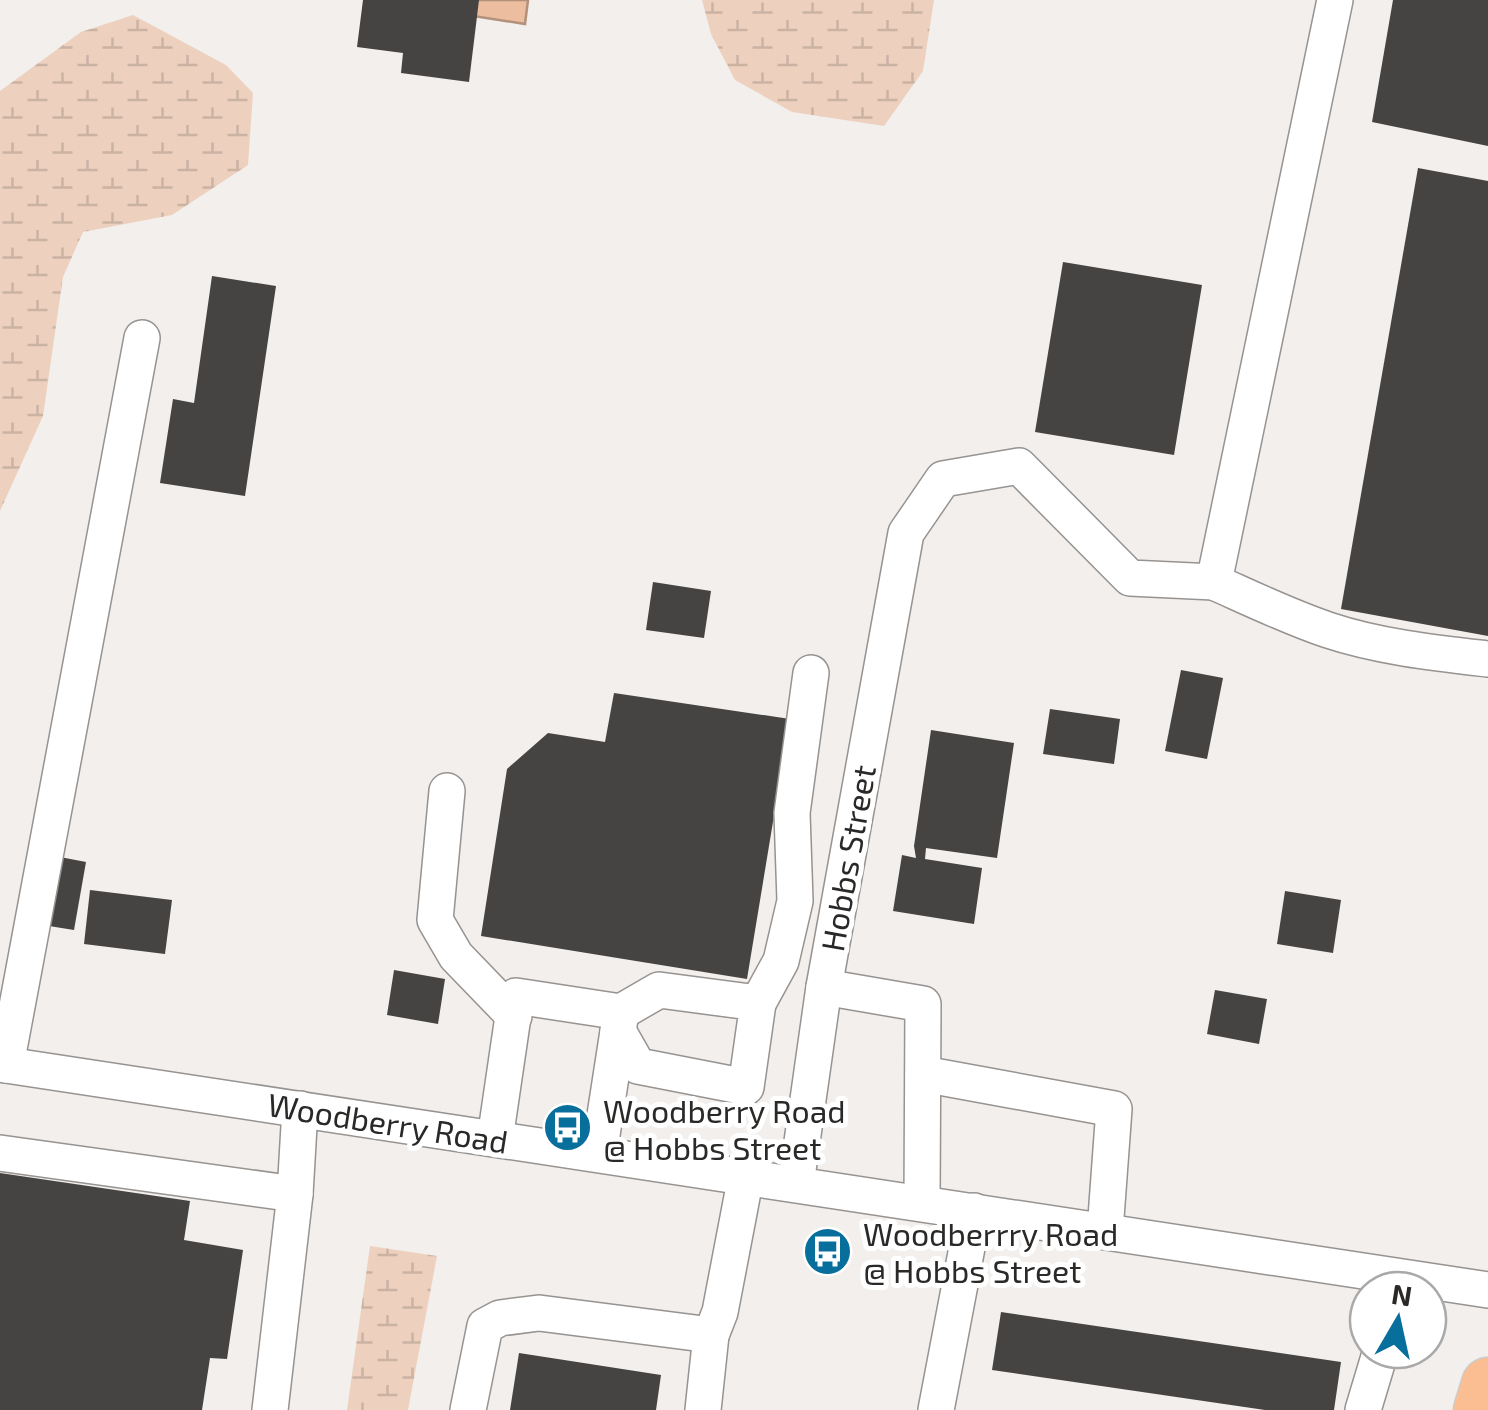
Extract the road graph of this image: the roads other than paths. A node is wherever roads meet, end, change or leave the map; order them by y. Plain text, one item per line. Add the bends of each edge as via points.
1 (1335, 0) edge
2 (142, 338) dead end
3 (1214, 582) junction
4 (1488, 659) edge
5 (812, 673) dead end
6 (447, 791) dead end
7 (824, 987) junction
8 (758, 1003) junction
9 (514, 1016) junction
10 (620, 1022) junction
11 (3, 1064) edge
12 (923, 1074) junction
13 (300, 1109) junction
14 (495, 1139) junction
15 (0, 1153) edge
16 (599, 1154) junction
17 (746, 1176) junction
18 (796, 1184) junction
19 (295, 1194) junction
20 (922, 1203) junction
21 (974, 1211) junction
22 (1105, 1231) junction
23 (1348, 1273) edge
24 (1448, 1287) edge
25 (1488, 1290) edge
26 (711, 1335) junction
27 (1375, 1370) edge
28 (270, 1410) edge
29 (468, 1410) edge
30 (702, 1410) edge
31 (936, 1410) edge
32 (1362, 1410) edge

1 - 3 street
2 - 11 street
3 - 4 street via 1331,631
3 - 7 street, Hobbs Street via 1130,578 1019,466 942,479 906,533
5 - 8 street via 792,814 795,901 781,961
6 - 9 street via 435,920 456,956
7 - 12 street via 923,1004
7 - 18 street, Hobbs Street
8 - 10 street via 659,990
8 - 10 street via 746,1087 638,1066
9 - 10 street via 516,996
9 - 14 street
10 - 16 street
11 - 13 street, Woodberry Road
12 - 20 street
12 - 22 street via 1114,1109
13 - 14 street, Woodberry Road
13 - 19 street
14 - 16 street, Woodberry Road
15 - 19 street
16 - 17 street, Woodberry Road
17 - 18 street, Woodberry Road
17 - 26 street
18 - 20 street, Woodberry Road
19 - 28 street
20 - 21 street, Woodberry Road
21 - 22 street, Woodberry Road
21 - 31 street
22 - 23 street, Woodberry Road
24 - 25 street, Woodberry Road
26 - 29 street via 539,1312 500,1318 484,1326
26 - 30 street
27 - 32 street

